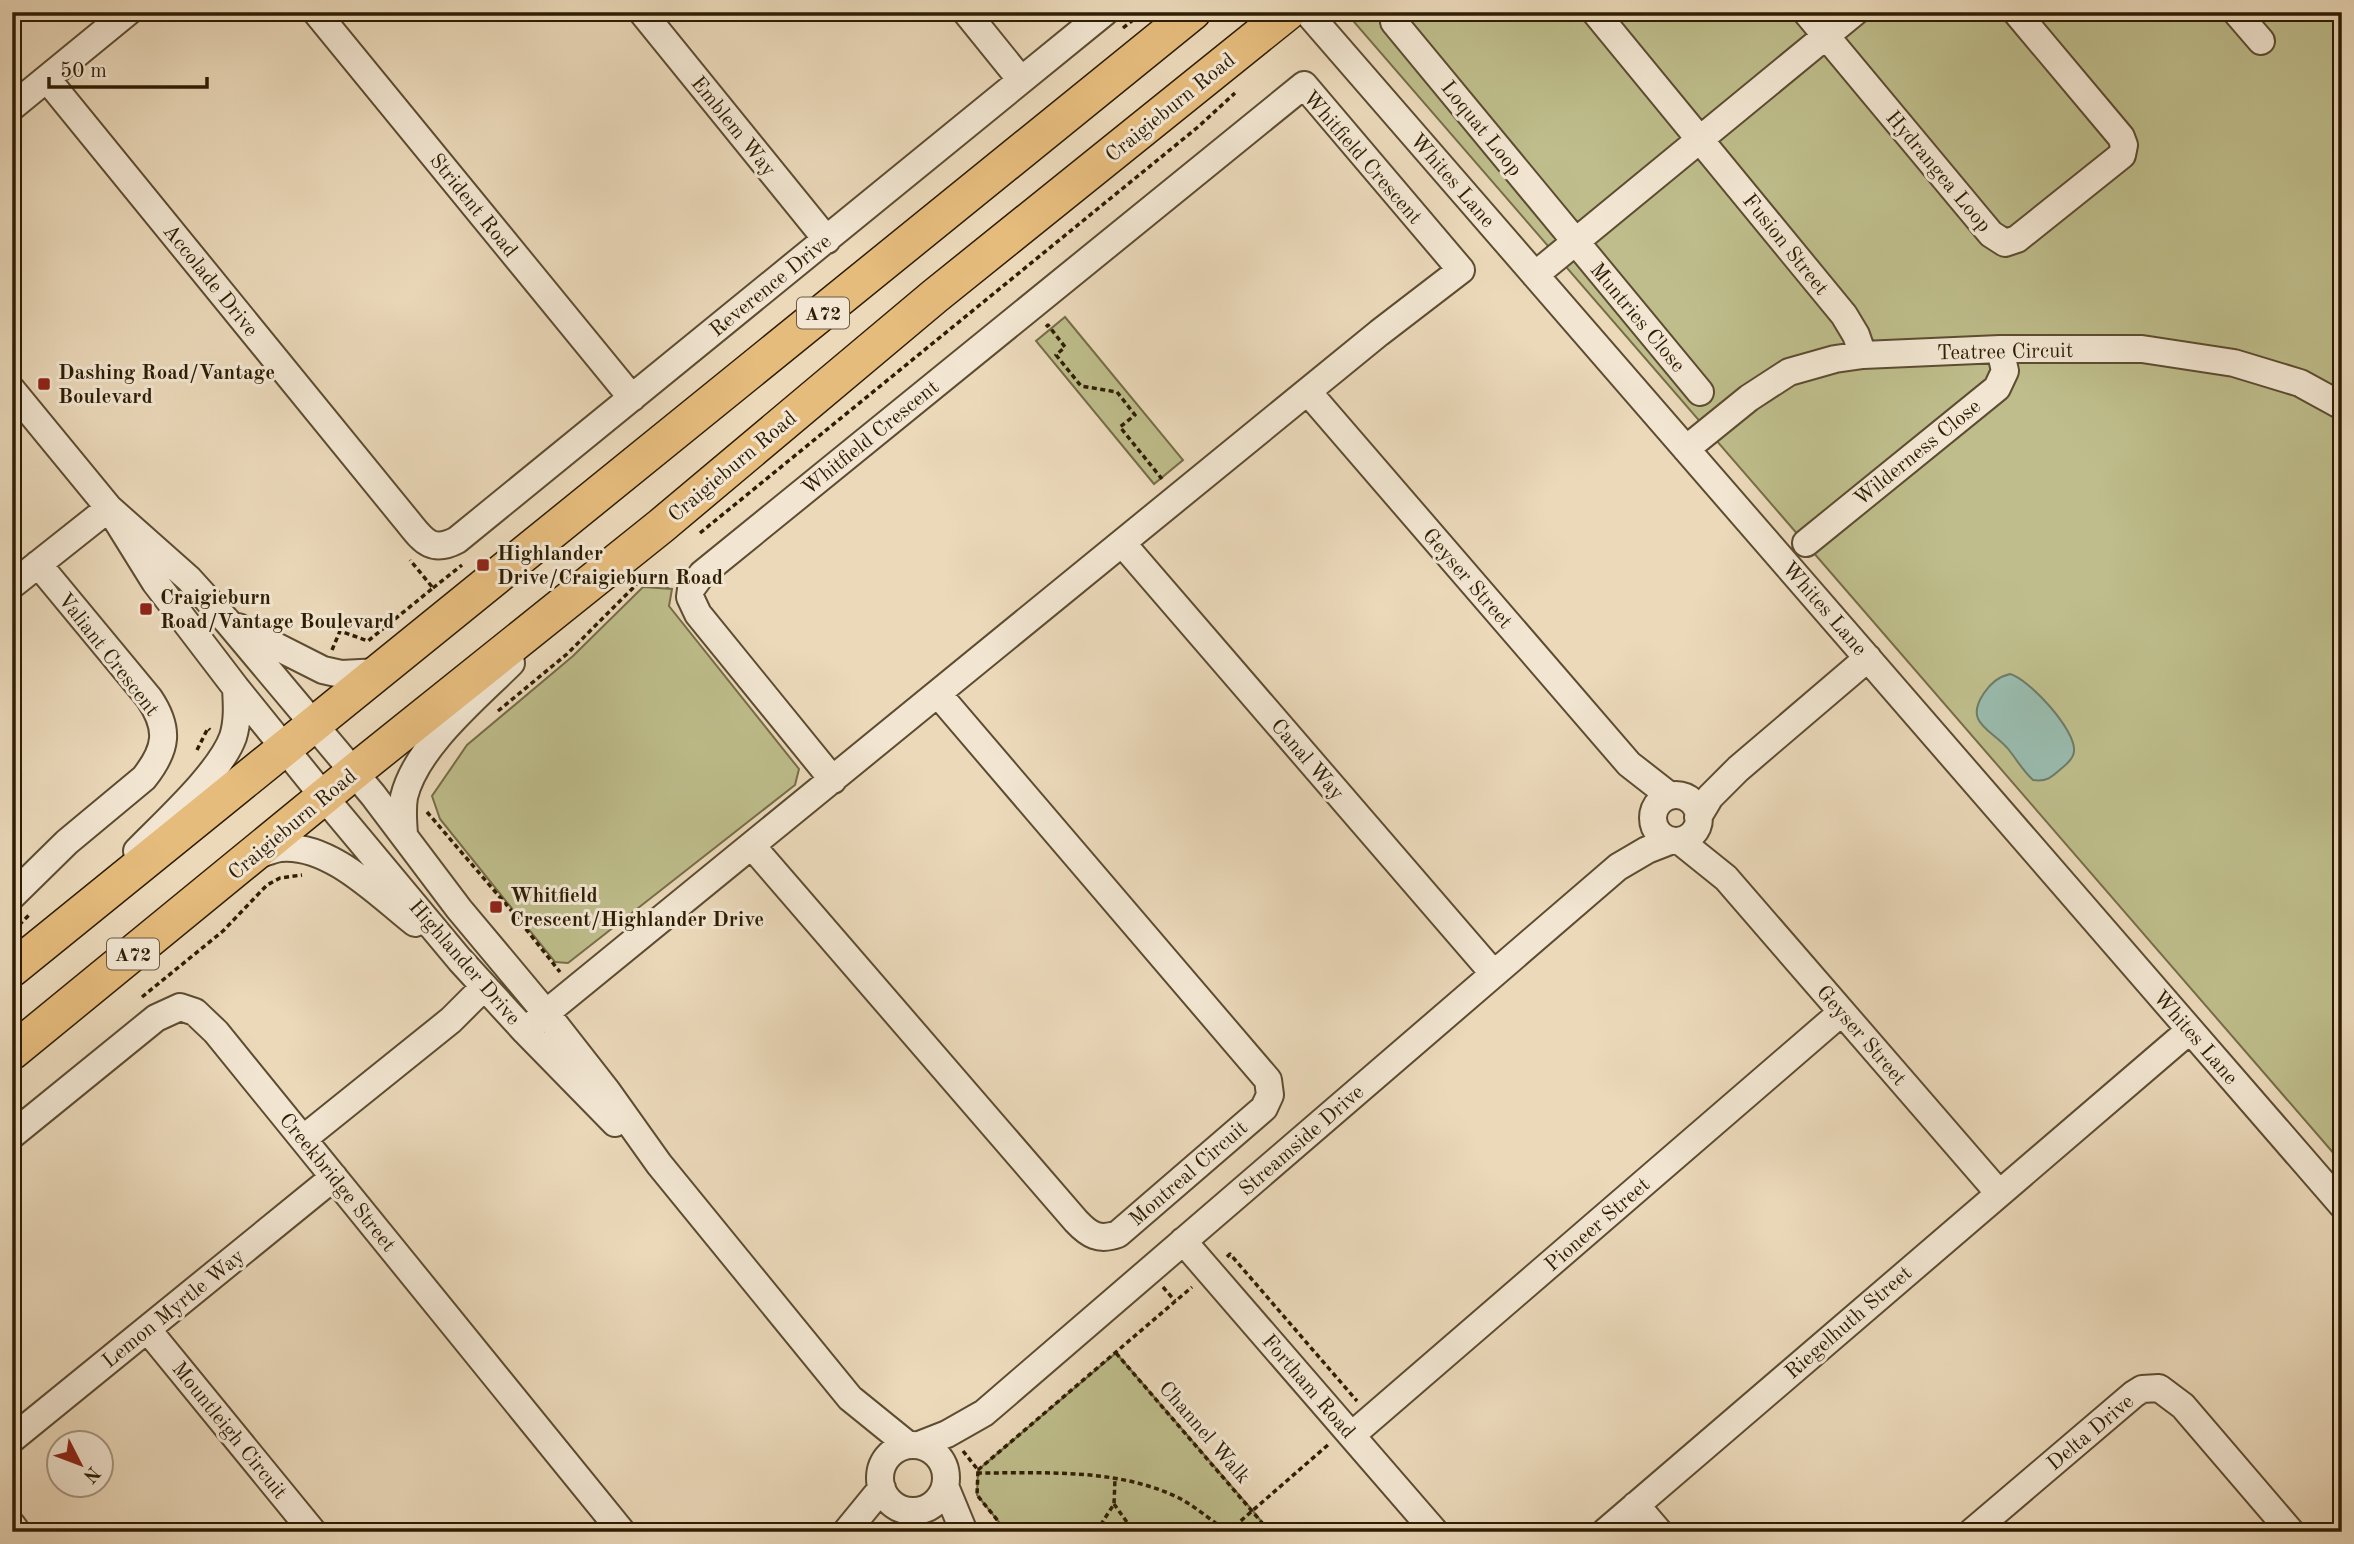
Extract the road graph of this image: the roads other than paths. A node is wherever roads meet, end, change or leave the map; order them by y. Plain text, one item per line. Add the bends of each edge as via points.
1 (128, 12) edge
2 (316, 12) edge
3 (642, 12) edge
4 (966, 12) edge
5 (1105, 12) edge
6 (1193, 12) edge
7 (1287, 12) edge
8 (1307, 12) edge
9 (1393, 12) edge
10 (1595, 12) edge
11 (1805, 12) edge
12 (1855, 12) edge
13 (2016, 12) edge
14 (2236, 12) edge
15 (1826, 37) junction
16 (2261, 41) dead end
17 (47, 79) junction
18 (1021, 80) junction
19 (12, 107) edge
20 (1700, 139) junction
21 (827, 240) junction
22 (1575, 243) junction
23 (1535, 275) junction
24 (2000, 349) junction
25 (1863, 355) junction
26 (12, 390) edge
27 (1308, 392) junction
28 (1700, 392) dead end
29 (632, 398) junction
30 (2342, 406) edge
31 (1686, 449) junction
32 (108, 508) junction
33 (426, 542) joint
34 (1122, 543) junction
35 (1806, 543) dead end
36 (38, 564) junction
37 (590, 582) junction
38 (12, 584) edge
39 (227, 621) junction
40 (1868, 658) junction
41 (380, 672) junction
42 (236, 688) junction
43 (938, 694) junction
44 (314, 724) junction
45 (285, 748) junction
46 (1738, 769) junction
47 (354, 772) junction
48 (833, 780) junction
49 (324, 797) junction
50 (1664, 805) junction
51 (1686, 831) junction
52 (404, 834) junction
53 (752, 846) junction
54 (254, 856) junction
55 (1618, 867) junction
56 (12, 896) edge
57 (61, 930) junction
58 (460, 960) junction
59 (12, 969) edge
60 (1494, 974) junction
61 (484, 987) junction
62 (1842, 1012) junction
63 (546, 1013) junction
64 (2190, 1030) junction
65 (525, 1031) junction
66 (12, 1052) edge
67 (12, 1135) edge
68 (303, 1139) junction
69 (659, 1164) junction
70 (334, 1177) junction
71 (1998, 1192) junction
72 (2342, 1205) edge
73 (1182, 1241) junction
74 (147, 1329) junction
75 (850, 1398) junction
76 (984, 1413) junction
77 (1344, 1426) junction
78 (12, 1439) edge
79 (914, 1445) junction
80 (949, 1466) junction
81 (883, 1476) junction
82 (1636, 1505) junction
83 (911, 1509) junction
84 (12, 1525) edge
85 (1973, 1531) edge
86 (17, 1532) edge
87 (313, 1532) edge
88 (622, 1532) edge
89 (846, 1532) edge
90 (858, 1532) edge
91 (950, 1532) edge
92 (964, 1532) edge
93 (1435, 1532) edge
94 (1605, 1532) edge
95 (1659, 1532) edge
96 (2291, 1532) edge

1 - 17 street
2 - 29 street, Strident Road
3 - 21 street, Emblem Way
4 - 18 street
5 - 18 street, Reverence Drive
6 - 41 main road, A72
7 - 37 main road, Craigieburn Road / A72
8 - 23 street, Whites Lane
9 - 22 street, Loquat Loop via 1394,22
10 - 20 street
11 - 15 street
12 - 15 street
13 - 15 street, Hydrangea Loop via 2124,145 2122,155 2017,239 2005,243 1991,234
14 - 16 street
15 - 20 street
17 - 19 street
17 - 33 street, Accolade Drive
18 - 21 street, Reverence Drive
20 - 22 street
20 - 25 street, Fusion Street via 1844,315
21 - 29 street, Reverence Drive
22 - 23 street
22 - 28 street, Muntries Close
23 - 31 street, Whites Lane
24 - 25 street, Teatree Circuit
24 - 30 street, Teatree Circuit via 2142,349 2234,363 2300,383
24 - 35 street, Wilderness Close via 2005,371 1997,387
25 - 31 street, Teatree Circuit via 1789,372
26 - 32 street
27 - 34 street, Whitfield Crescent
27 - 48 street, Whitfield Crescent via 1461,270 1304,85 695,582 690,597 698,614
27 - 50 street, Geyser Street
29 - 33 street, Reverence Drive via 457,540 445,545
31 - 40 street, Whites Lane
32 - 36 street
32 - 39 street, Highlander Drive via 189,579
32 - 42 street, Highlander Drive via 155,582
34 - 43 street, Whitfield Crescent
34 - 60 street, Canal Way
36 - 38 street
36 - 56 street, Valiant Crescent via 149,698 164,730 162,750 144,778 67,842
37 - 47 main road, Craigieburn Road / A72
37 - 52 street via 440,734 422,758 404,797
39 - 41 street via 323,670
39 - 44 street, Highlander Drive
40 - 46 street, Streamside Drive
40 - 64 street, Whites Lane
41 - 44 main road, A72
42 - 45 street, Highlander Drive
42 - 57 street via 237,722 220,759 200,786
43 - 48 street, Whitfield Crescent
43 - 53 street, Montreal Circuit via 1268,1080 1270,1095 1264,1108 1118,1234 1101,1238 1085,1231
44 - 45 main road, A72
44 - 47 street, Highlander Drive
45 - 49 street, Highlander Drive
45 - 57 main road, A72
46 - 50 street, Streamside Drive
46 - 51 street, Streamside Drive
47 - 49 main road, Craigieburn Road / A72
47 - 52 street, Highlander Drive
48 - 53 street, Whitfield Crescent
49 - 54 main road, Craigieburn Road / A72
49 - 58 street, Highlander Drive
50 - 51 street via 1658,833
50 - 51 street via 1693,803
50 - 55 street, Streamside Drive
51 - 55 street, Streamside Drive
51 - 62 street, Geyser Street
52 - 63 street, Highlander Drive
53 - 63 street, Whitfield Crescent
54 - 58 street via 280,848 323,855
54 - 66 main road, Craigieburn Road / A72
55 - 60 street, Streamside Drive
57 - 59 main road, A72
58 - 61 street, Highlander Drive
60 - 73 street, Streamside Drive
61 - 65 street, Highlander Drive
61 - 68 street via 451,1020
62 - 71 street, Geyser Street
62 - 77 street, Pioneer Street
63 - 65 street, Whitfield Crescent
63 - 69 street, Highlander Drive
64 - 71 street, Riegelhuth Street
64 - 72 street, Whites Lane
65 - 69 street, Highlander Drive
67 - 68 street, Creekbridge Street via 156,1018 180,1007 204,1019
68 - 70 street, Creekbridge Street
69 - 75 street, Highlander Drive
70 - 74 street, Lemon Myrtle Way
70 - 88 street, Creekbridge Street
71 - 82 street, Riegelhuth Street
73 - 76 street, Streamside Drive
73 - 77 street, Fortham Road
74 - 78 street, Lemon Myrtle Way
74 - 87 street, Mountleigh Circuit
75 - 79 street, Highlander Drive
75 - 81 street, Highlander Drive
76 - 79 street, Streamside Drive via 947,1434
76 - 80 street, Streamside Drive
77 - 93 street, Fortham Road
79 - 80 street
79 - 81 street via 898,1448
80 - 83 street via 933,1504
80 - 92 street
81 - 83 street via 886,1496
81 - 89 street
82 - 94 street, Riegelhuth Street
82 - 95 street
83 - 90 street
83 - 91 street
84 - 86 street
85 - 96 street, Delta Drive via 2120,1405 2152,1387 2183,1406

